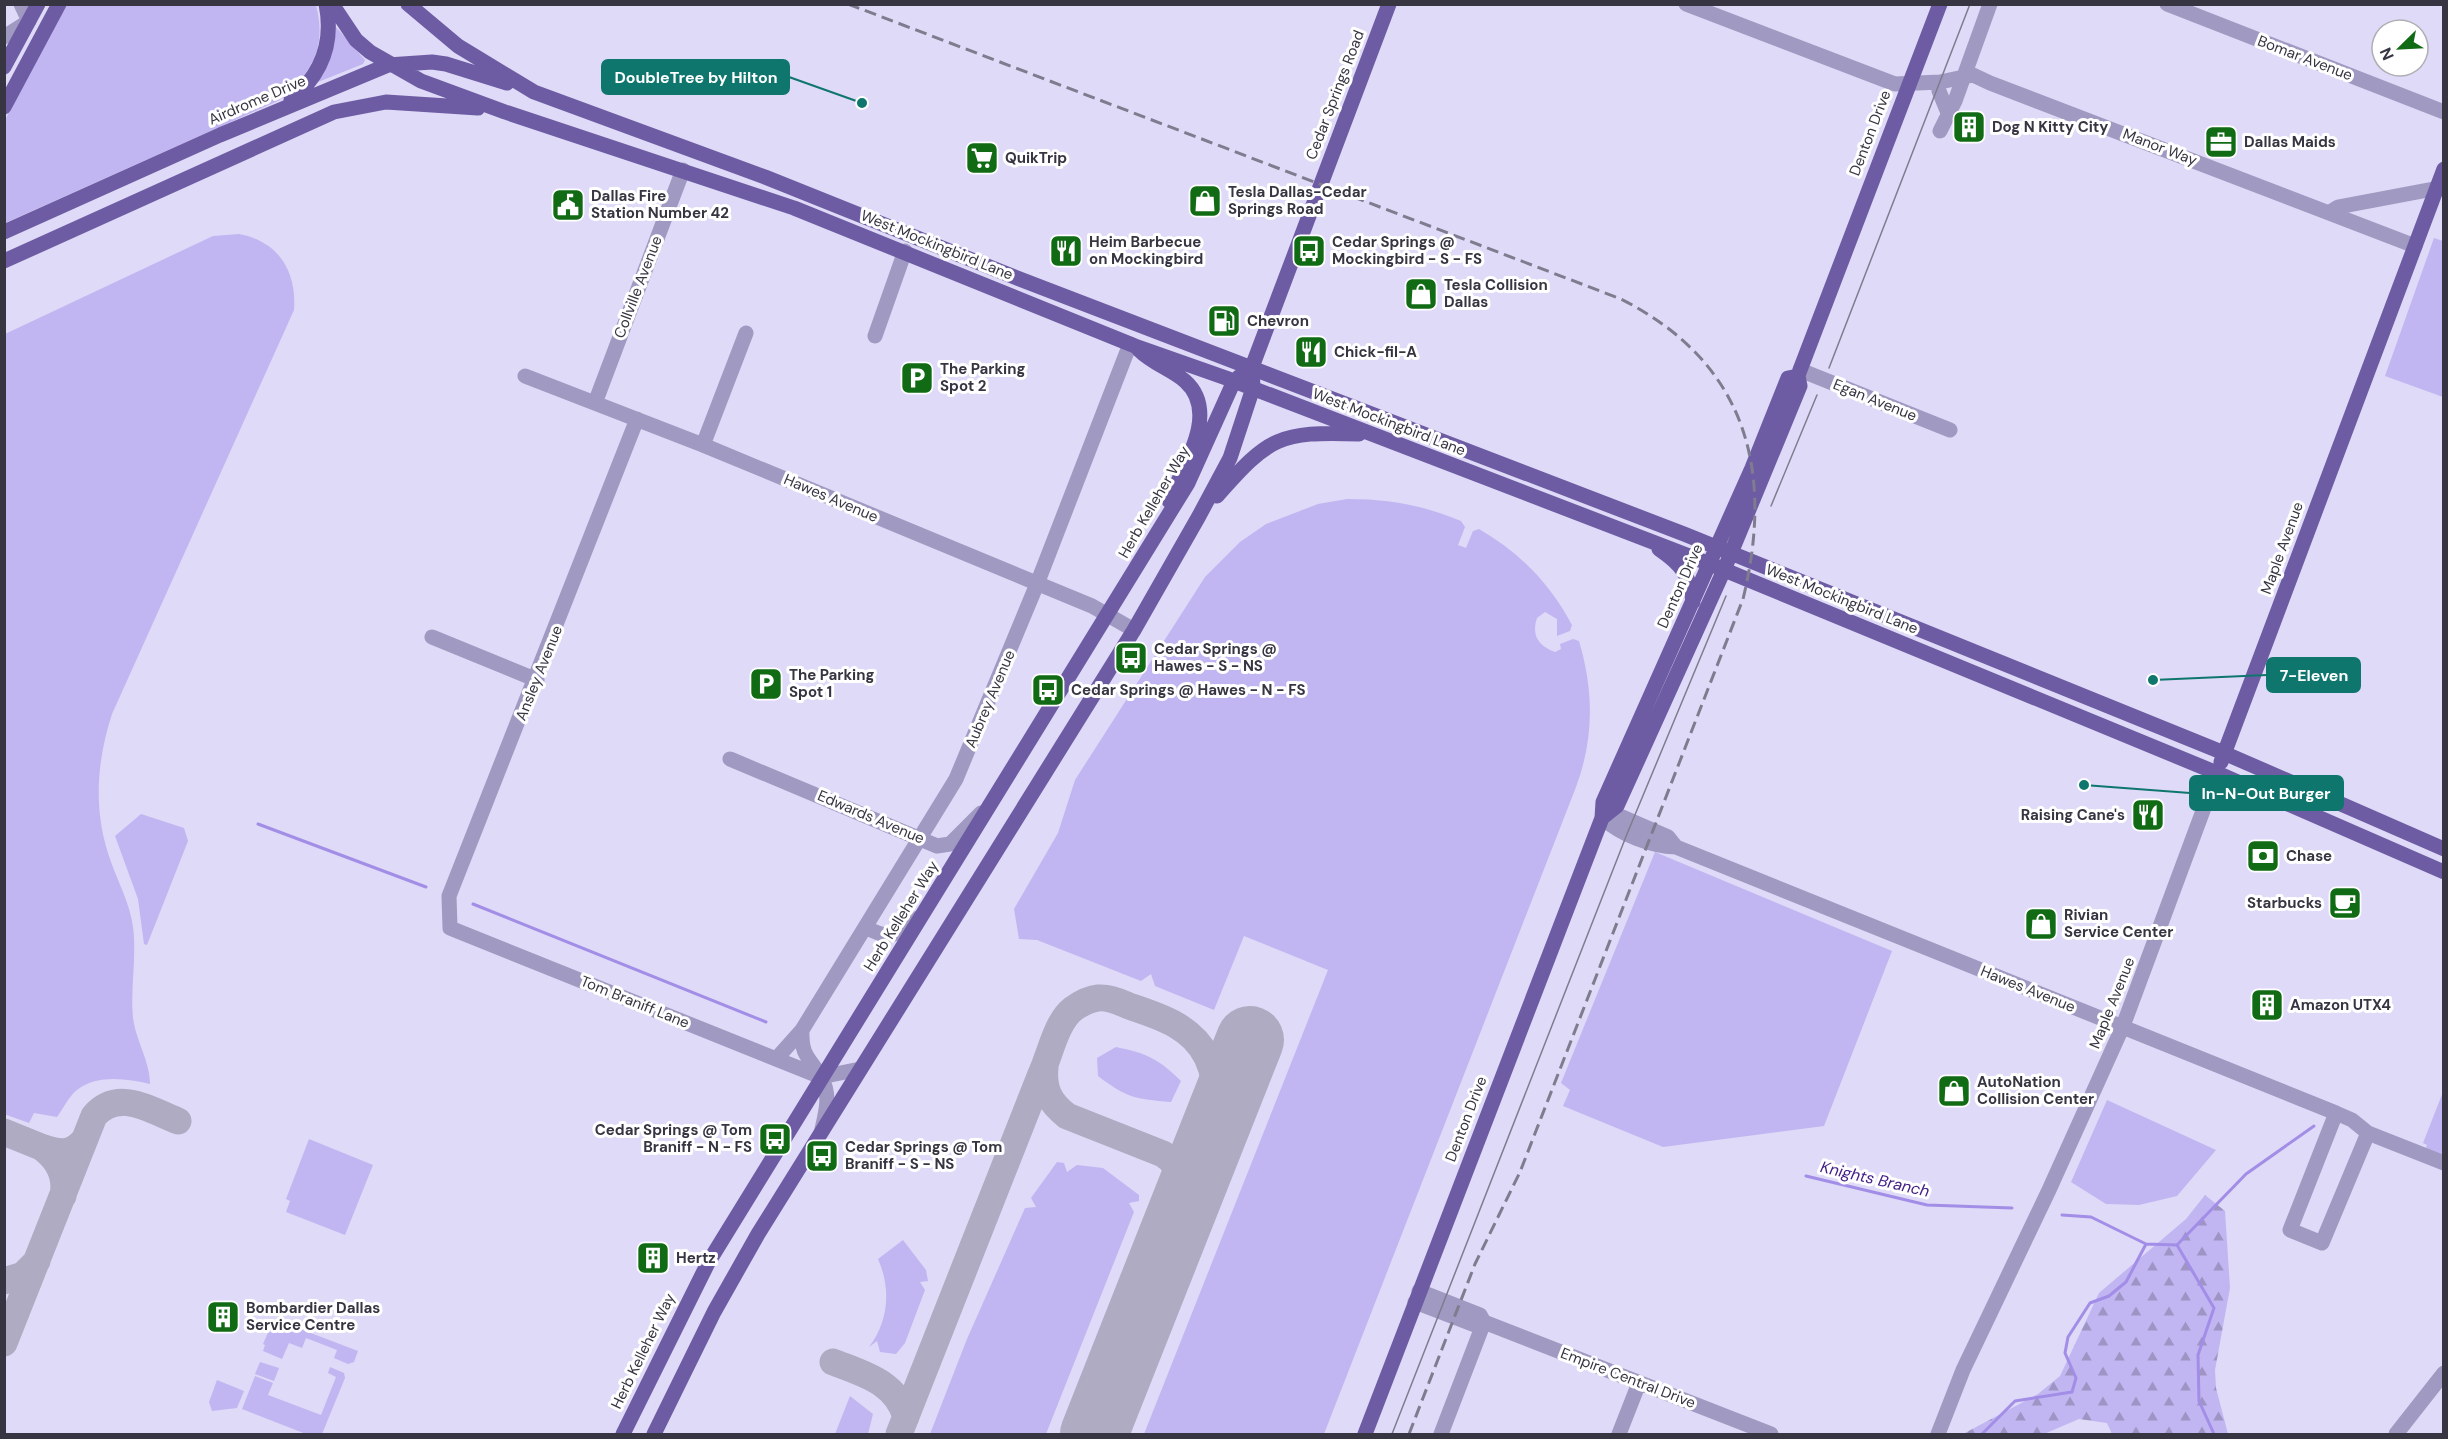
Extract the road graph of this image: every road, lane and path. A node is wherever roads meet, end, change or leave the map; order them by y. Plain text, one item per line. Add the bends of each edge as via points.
1 (21, 4) edge
2 (38, 4) edge
3 (59, 4) edge
4 (326, 4) edge
5 (332, 4) edge
6 (408, 4) edge
7 (1389, 4) edge
8 (1686, 4) edge
9 (1940, 4) edge
10 (1990, 4) edge
11 (2167, 4) edge
12 (29, 21) junction
13 (46, 29) junction
14 (4, 37) edge
15 (388, 65) junction
16 (4, 67) edge
17 (1962, 81) junction
18 (1908, 84) junction
19 (1939, 91) junction
20 (534, 92) junction
21 (4, 107) edge
22 (280, 109) junction
23 (582, 110) junction
24 (505, 112) junction
25 (2444, 112) edge
26 (1948, 113) junction
27 (1940, 131) dead end
28 (571, 134) junction
29 (2444, 169) edge
30 (683, 170) junction
31 (765, 177) junction
32 (2440, 188) edge
33 (757, 195) junction
34 (2330, 212) junction
35 (5, 231) edge
36 (911, 236) junction
37 (2415, 246) junction
38 (905, 251) junction
39 (4, 261) edge
40 (1017, 278) junction
41 (1011, 294) junction
42 (746, 333) dead end
43 (875, 336) dead end
44 (1133, 345) junction
45 (1252, 367) junction
46 (1799, 373) junction
47 (525, 376) dead end
48 (1234, 381) junction
49 (1253, 388) junction
50 (595, 403) junction
51 (637, 419) junction
52 (1950, 430) dead end
53 (1371, 435) junction
54 (703, 445) junction
55 (1552, 482) junction
56 (1543, 501) junction
57 (1199, 516) junction
58 (1167, 519) junction
59 (1647, 540) junction
60 (1724, 550) junction
61 (1717, 567) junction
62 (1037, 584) junction
63 (1693, 602) junction
64 (1109, 615) junction
65 (1893, 619) junction
66 (1134, 630) junction
67 (432, 637) dead end
68 (1887, 637) junction
69 (537, 680) junction
70 (2070, 690) junction
71 (2061, 709) junction
72 (2224, 753) junction
73 (730, 759) dead end
74 (2217, 774) junction
75 (997, 796) junction
76 (2358, 812) junction
77 (1602, 818) junction
78 (2349, 831) junction
79 (921, 837) junction
80 (2444, 849) edge
81 (2444, 872) edge
82 (928, 907) junction
83 (866, 927) junction
84 (450, 928) joint
85 (2123, 1026) junction
86 (802, 1030) junction
87 (777, 1058) junction
88 (860, 1069) junction
89 (821, 1077) junction
90 (2336, 1113) junction
91 (822, 1129) junction
92 (2368, 1133) junction
93 (2444, 1163) edge
94 (1417, 1296) junction
95 (1484, 1322) junction
96 (2444, 1373) edge
97 (1639, 1383) junction
98 (623, 1434) edge
99 (654, 1434) edge
100 (1365, 1434) edge
101 (1441, 1434) edge
102 (1619, 1434) edge
103 (1771, 1434) edge
104 (1938, 1434) edge
105 (2396, 1434) edge

1 - 12 street
2 - 12 main road
3 - 13 main road
4 - 22 main road via 324,62 305,88
5 - 15 main road, West Mockingbird Lane via 356,40
6 - 20 main road, West Mockingbird Lane via 458,46
7 - 45 main road, Cedar Springs Road
8 - 18 street, Manor Way via 1895,84
9 - 18 main road, Denton Drive
10 - 17 street
11 - 25 street, Bomar Avenue
12 - 13 main road
12 - 14 street
12 - 16 main road
13 - 21 main road
15 - 20 main road, Airdrome Drive via 446,64
15 - 22 main road, Airdrome Drive
15 - 24 main road, West Mockingbird Lane
17 - 18 street, Manor Way
17 - 19 street, Manor Way
17 - 26 street
17 - 34 street, Manor Way via 1983,77
18 - 19 street, Manor Way via 1915,91
18 - 46 main road, Denton Drive
19 - 26 street
20 - 23 main road, West Mockingbird Lane
22 - 35 main road, Airdrome Drive
23 - 28 main road
23 - 31 main road, West Mockingbird Lane
24 - 28 main road, West Mockingbird Lane
24 - 39 main road via 404,102 360,105 334,112
26 - 27 street
28 - 30 main road, West Mockingbird Lane
29 - 32 main road, Maple Avenue
30 - 33 main road, West Mockingbird Lane
30 - 50 street, Collville Avenue
31 - 33 main road
31 - 36 main road, West Mockingbird Lane
32 - 34 street via 2338,207
32 - 37 main road, Maple Avenue
33 - 38 main road, West Mockingbird Lane
34 - 37 street, Manor Way
36 - 38 main road
36 - 40 main road, West Mockingbird Lane
37 - 72 main road, Maple Avenue
38 - 41 main road, West Mockingbird Lane
38 - 43 street
40 - 41 main road
40 - 45 main road, West Mockingbird Lane
41 - 44 main road, West Mockingbird Lane
42 - 54 street
44 - 48 main road, West Mockingbird Lane
44 - 58 main road via 1149,360 1184,380 1199,411 1196,440 1167,506
44 - 62 street, Aubrey Avenue
45 - 48 main road, Herb Kelleher Way
45 - 49 main road
45 - 55 main road, West Mockingbird Lane
46 - 52 street, Egan Avenue
46 - 60 main road, Denton Drive via 1800,386
47 - 50 street, Hawes Avenue
48 - 49 main road, West Mockingbird Lane
48 - 58 main road, Herb Kelleher Way via 1197,465
49 - 53 main road, West Mockingbird Lane
49 - 57 main road via 1230,458
50 - 51 street, Hawes Avenue
51 - 54 street, Hawes Avenue
51 - 69 street, Ansley Avenue
53 - 56 main road, West Mockingbird Lane
53 - 57 main road via 1306,433 1273,444 1256,454
54 - 62 street, Hawes Avenue
55 - 56 main road
55 - 60 main road, West Mockingbird Lane
56 - 59 main road, West Mockingbird Lane
57 - 66 main road
58 - 64 main road, Herb Kelleher Way
59 - 61 main road, West Mockingbird Lane
59 - 63 main road via 1686,574
60 - 61 main road, Denton Drive
60 - 65 main road, West Mockingbird Lane
61 - 63 main road, Denton Drive
61 - 68 main road, West Mockingbird Lane
61 - 77 main road, Denton Drive via 1617,806
62 - 64 street, Hawes Avenue
62 - 79 street, Aubrey Avenue via 956,778
63 - 77 main road, Denton Drive via 1603,802
64 - 66 street, Hawes Avenue
64 - 75 main road, Herb Kelleher Way
65 - 68 main road
65 - 70 main road, West Mockingbird Lane
66 - 88 main road
67 - 69 street
68 - 71 main road, West Mockingbird Lane
69 - 84 street, Ansley Avenue via 449,896
70 - 71 main road
70 - 72 main road, West Mockingbird Lane
71 - 74 main road, West Mockingbird Lane
72 - 74 main road, Maple Avenue
72 - 76 main road, West Mockingbird Lane
73 - 79 street, Edwards Avenue
74 - 78 main road, West Mockingbird Lane
74 - 85 street, Maple Avenue
75 - 79 street, Edwards Avenue via 950,844 937,846
75 - 82 main road, Herb Kelleher Way
76 - 78 main road
76 - 80 main road, West Mockingbird Lane
77 - 85 street, Hawes Avenue via 1617,831 1676,847
77 - 94 main road, Denton Drive
78 - 81 main road, West Mockingbird Lane
79 - 83 street, Aubrey Avenue
82 - 83 street via 904,931 893,936
82 - 89 main road, Herb Kelleher Way
83 - 86 street, Aubrey Avenue
84 - 87 street, Tom Braniff Lane
85 - 90 street, Hawes Avenue
85 - 104 street, Maple Avenue via 1963,1370
86 - 87 street, Aubrey Avenue
86 - 89 street via 804,1053
87 - 89 street, Tom Braniff Lane
88 - 89 street
88 - 91 main road
89 - 91 street via 827,1106
89 - 98 main road, Herb Kelleher Way via 688,1298
90 - 92 street, Hawes Avenue
90 - 92 street via 2290,1230 2322,1243
91 - 99 main road via 719,1303
92 - 93 street, Hawes Avenue
94 - 95 street, Empire Central Drive via 1480,1315
94 - 100 main road, Denton Drive
95 - 97 street, Empire Central Drive
95 - 101 street
96 - 105 street
97 - 102 street
97 - 103 street, Empire Central Drive

